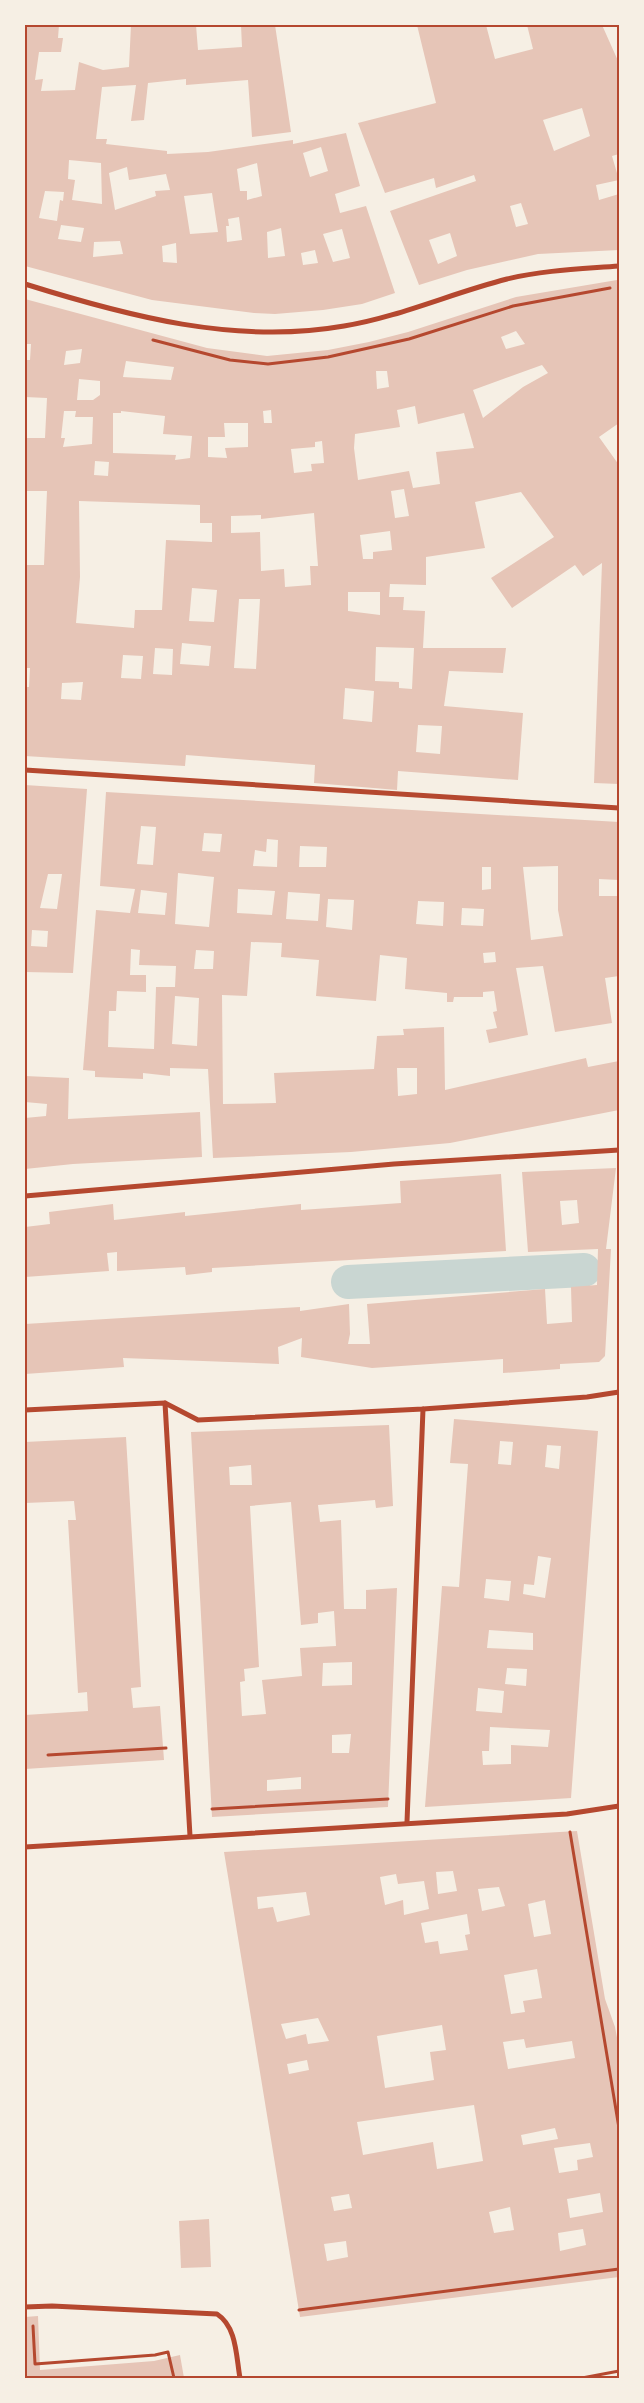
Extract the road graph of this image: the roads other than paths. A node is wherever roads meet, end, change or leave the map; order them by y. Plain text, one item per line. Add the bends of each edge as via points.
1 (619, 266) edge
2 (25, 284) edge
3 (25, 770) edge
4 (619, 808) edge
5 (619, 1150) edge
6 (25, 1196) edge
7 (619, 1392) edge
8 (165, 1403) junction
9 (423, 1409) junction
10 (25, 1410) edge
11 (619, 1806) edge
12 (407, 1822) junction
13 (190, 1836) junction
14 (25, 1847) edge
15 (25, 2307) edge
16 (240, 2378) edge

1 - 2 street via 543,272 506,279 345,326 278,332 240,331 149,318
3 - 4 street
5 - 6 street via 394,1164
7 - 9 street
8 - 9 street via 198,1420
8 - 10 street
8 - 13 street
9 - 12 street
11 - 12 street via 567,1814
12 - 13 street
13 - 14 street
15 - 16 street via 217,2314 231,2329

